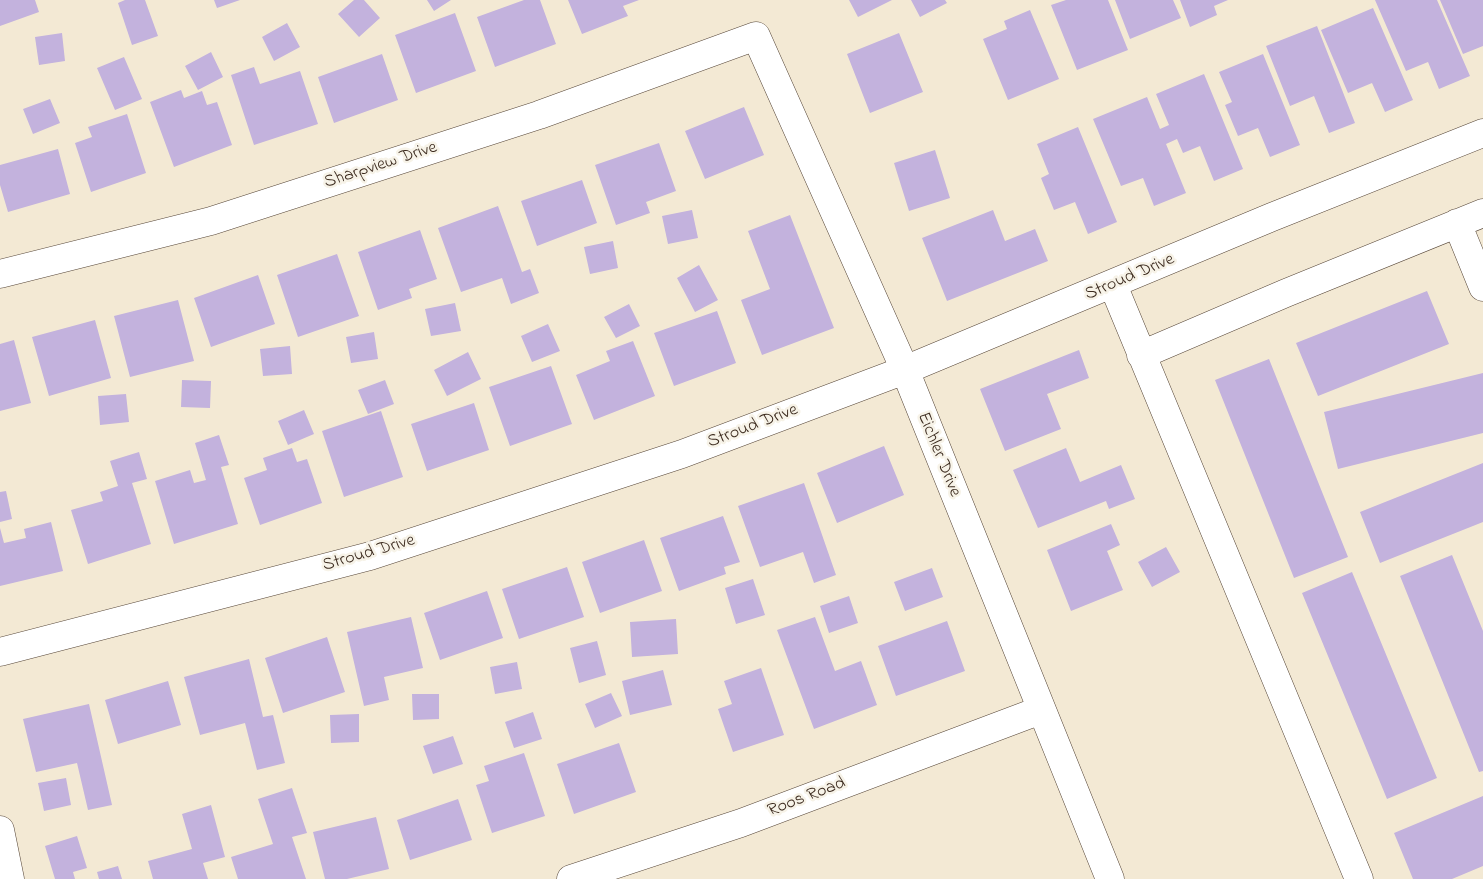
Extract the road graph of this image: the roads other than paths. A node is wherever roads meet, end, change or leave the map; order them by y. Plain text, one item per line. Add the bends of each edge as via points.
1 (756, 36) joint
2 (1483, 134) edge
3 (1483, 213) edge
4 (1457, 224) junction
5 (0, 274) edge
6 (1112, 285) junction
7 (1483, 287) edge
8 (1141, 355) junction
9 (904, 370) junction
10 (0, 652) edge
11 (1040, 710) junction
12 (0, 830) edge
13 (10, 879) edge
14 (571, 879) edge
15 (1110, 879) edge
16 (1359, 879) edge

1 - 5 street, Sharpview Drive via 539,115 211,221
1 - 9 street, Eichler Drive
2 - 6 street, Stroud Drive via 1272,217
3 - 4 street
4 - 7 street
4 - 8 street
6 - 8 street
6 - 9 street, Stroud Drive
8 - 16 street
9 - 10 street, Stroud Drive via 682,454 370,556
9 - 11 street, Eichler Drive
11 - 14 street, Roos Road via 741,823
11 - 15 street, Eichler Drive
12 - 13 street

